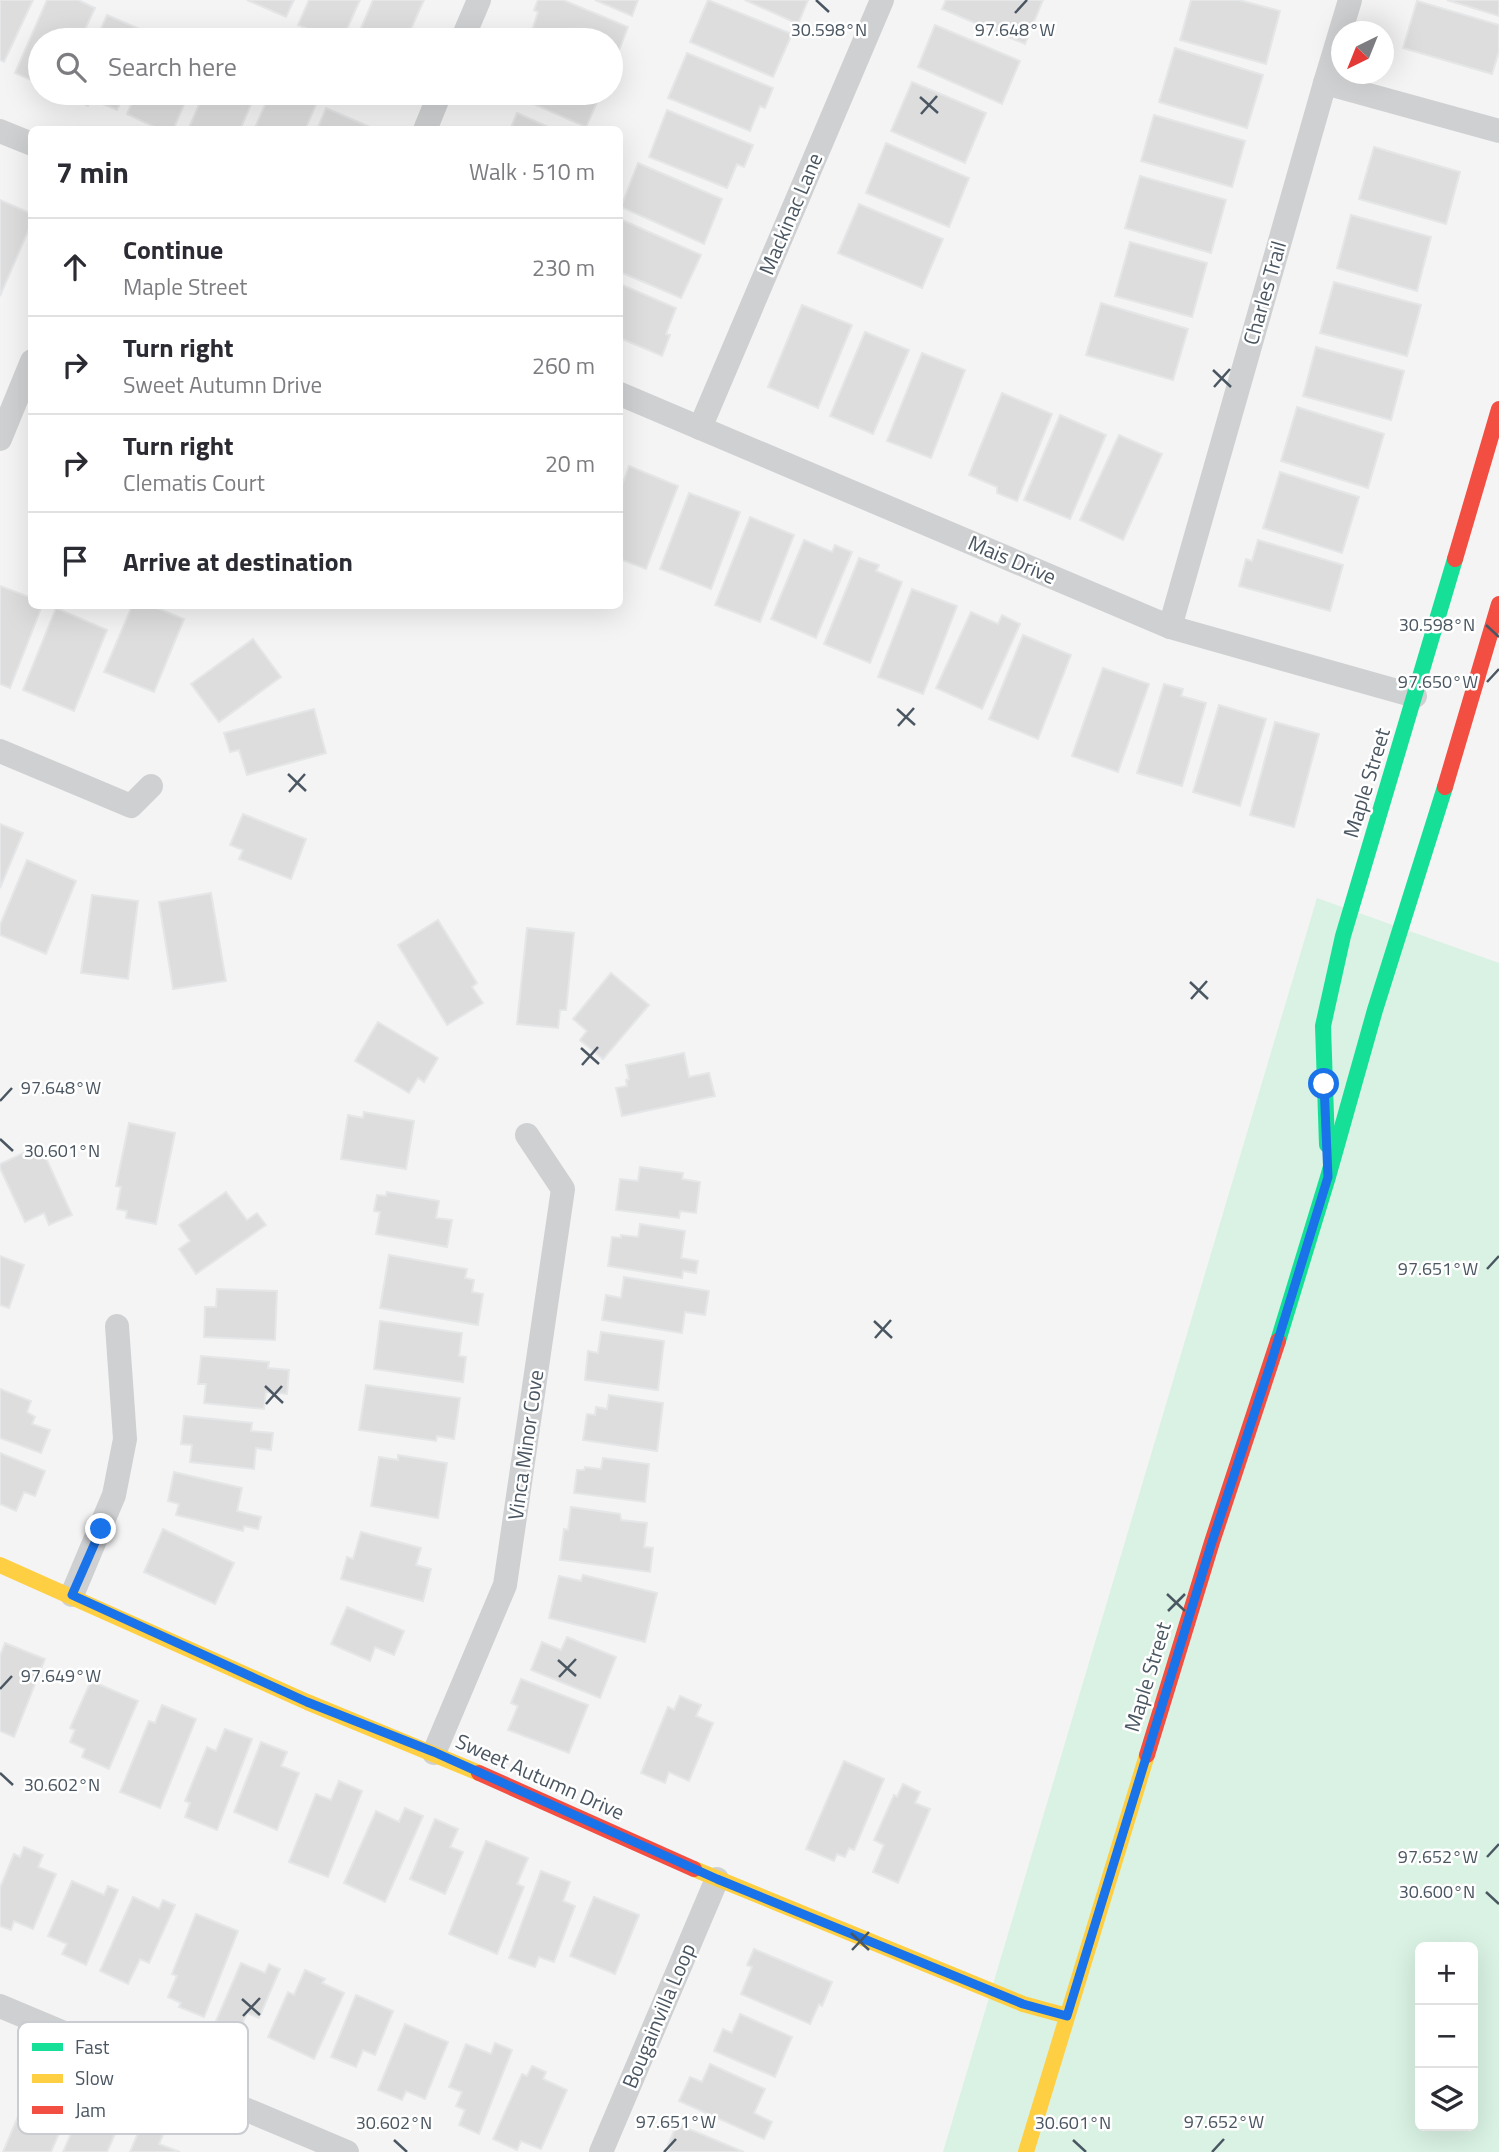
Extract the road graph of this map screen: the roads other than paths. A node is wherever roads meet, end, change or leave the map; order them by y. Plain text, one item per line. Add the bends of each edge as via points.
1 (479, 0) edge
2 (882, 0) edge
3 (1350, 0) edge
4 (467, 28) edge
5 (1325, 83) junction
6 (435, 105) edge
7 (427, 126) edge
8 (0, 131) edge
9 (1499, 131) edge
10 (28, 142) edge
11 (28, 371) edge
12 (623, 395) edge
13 (1499, 409) edge
14 (700, 428) junction
15 (0, 439) edge
16 (1499, 604) edge
17 (1171, 627) junction
18 (1415, 696) junction
19 (0, 751) edge
20 (151, 786) dead end
21 (527, 1135) dead end
22 (1328, 1177) junction
23 (117, 1326) dead end
24 (0, 1564) edge
25 (72, 1595) junction
26 (434, 1752) junction
27 (717, 1879) junction
28 (0, 2006) edge
29 (1067, 2016) junction
30 (38, 2022) edge
31 (248, 2110) edge
32 (347, 2152) edge
33 (601, 2152) edge
34 (1026, 2152) edge

1 - 4 street
2 - 14 street, Mackinac Lane
3 - 5 street, Charles Trail
5 - 9 street
5 - 17 street, Charles Trail
6 - 7 street
8 - 10 street
11 - 15 street
12 - 14 street, Mais Drive
13 - 18 street, Maple Street
14 - 17 street, Mais Drive
16 - 22 street, Maple Street
17 - 18 street, Mais Drive
18 - 22 street, Maple Street via 1343,936 1323,1026
19 - 20 street via 131,806
21 - 26 street, Vinca Minor Cove via 563,1189 505,1585
22 - 29 street, Maple Street
23 - 25 street via 125,1439 114,1495
24 - 25 street, Sweet Autumn Drive
25 - 26 street, Sweet Autumn Drive via 307,1702
26 - 27 street, Sweet Autumn Drive
27 - 29 street, Sweet Autumn Drive via 1023,2004
27 - 33 street, Bougainvilla Loop
28 - 30 street
29 - 34 street, Maple Street
31 - 32 street

